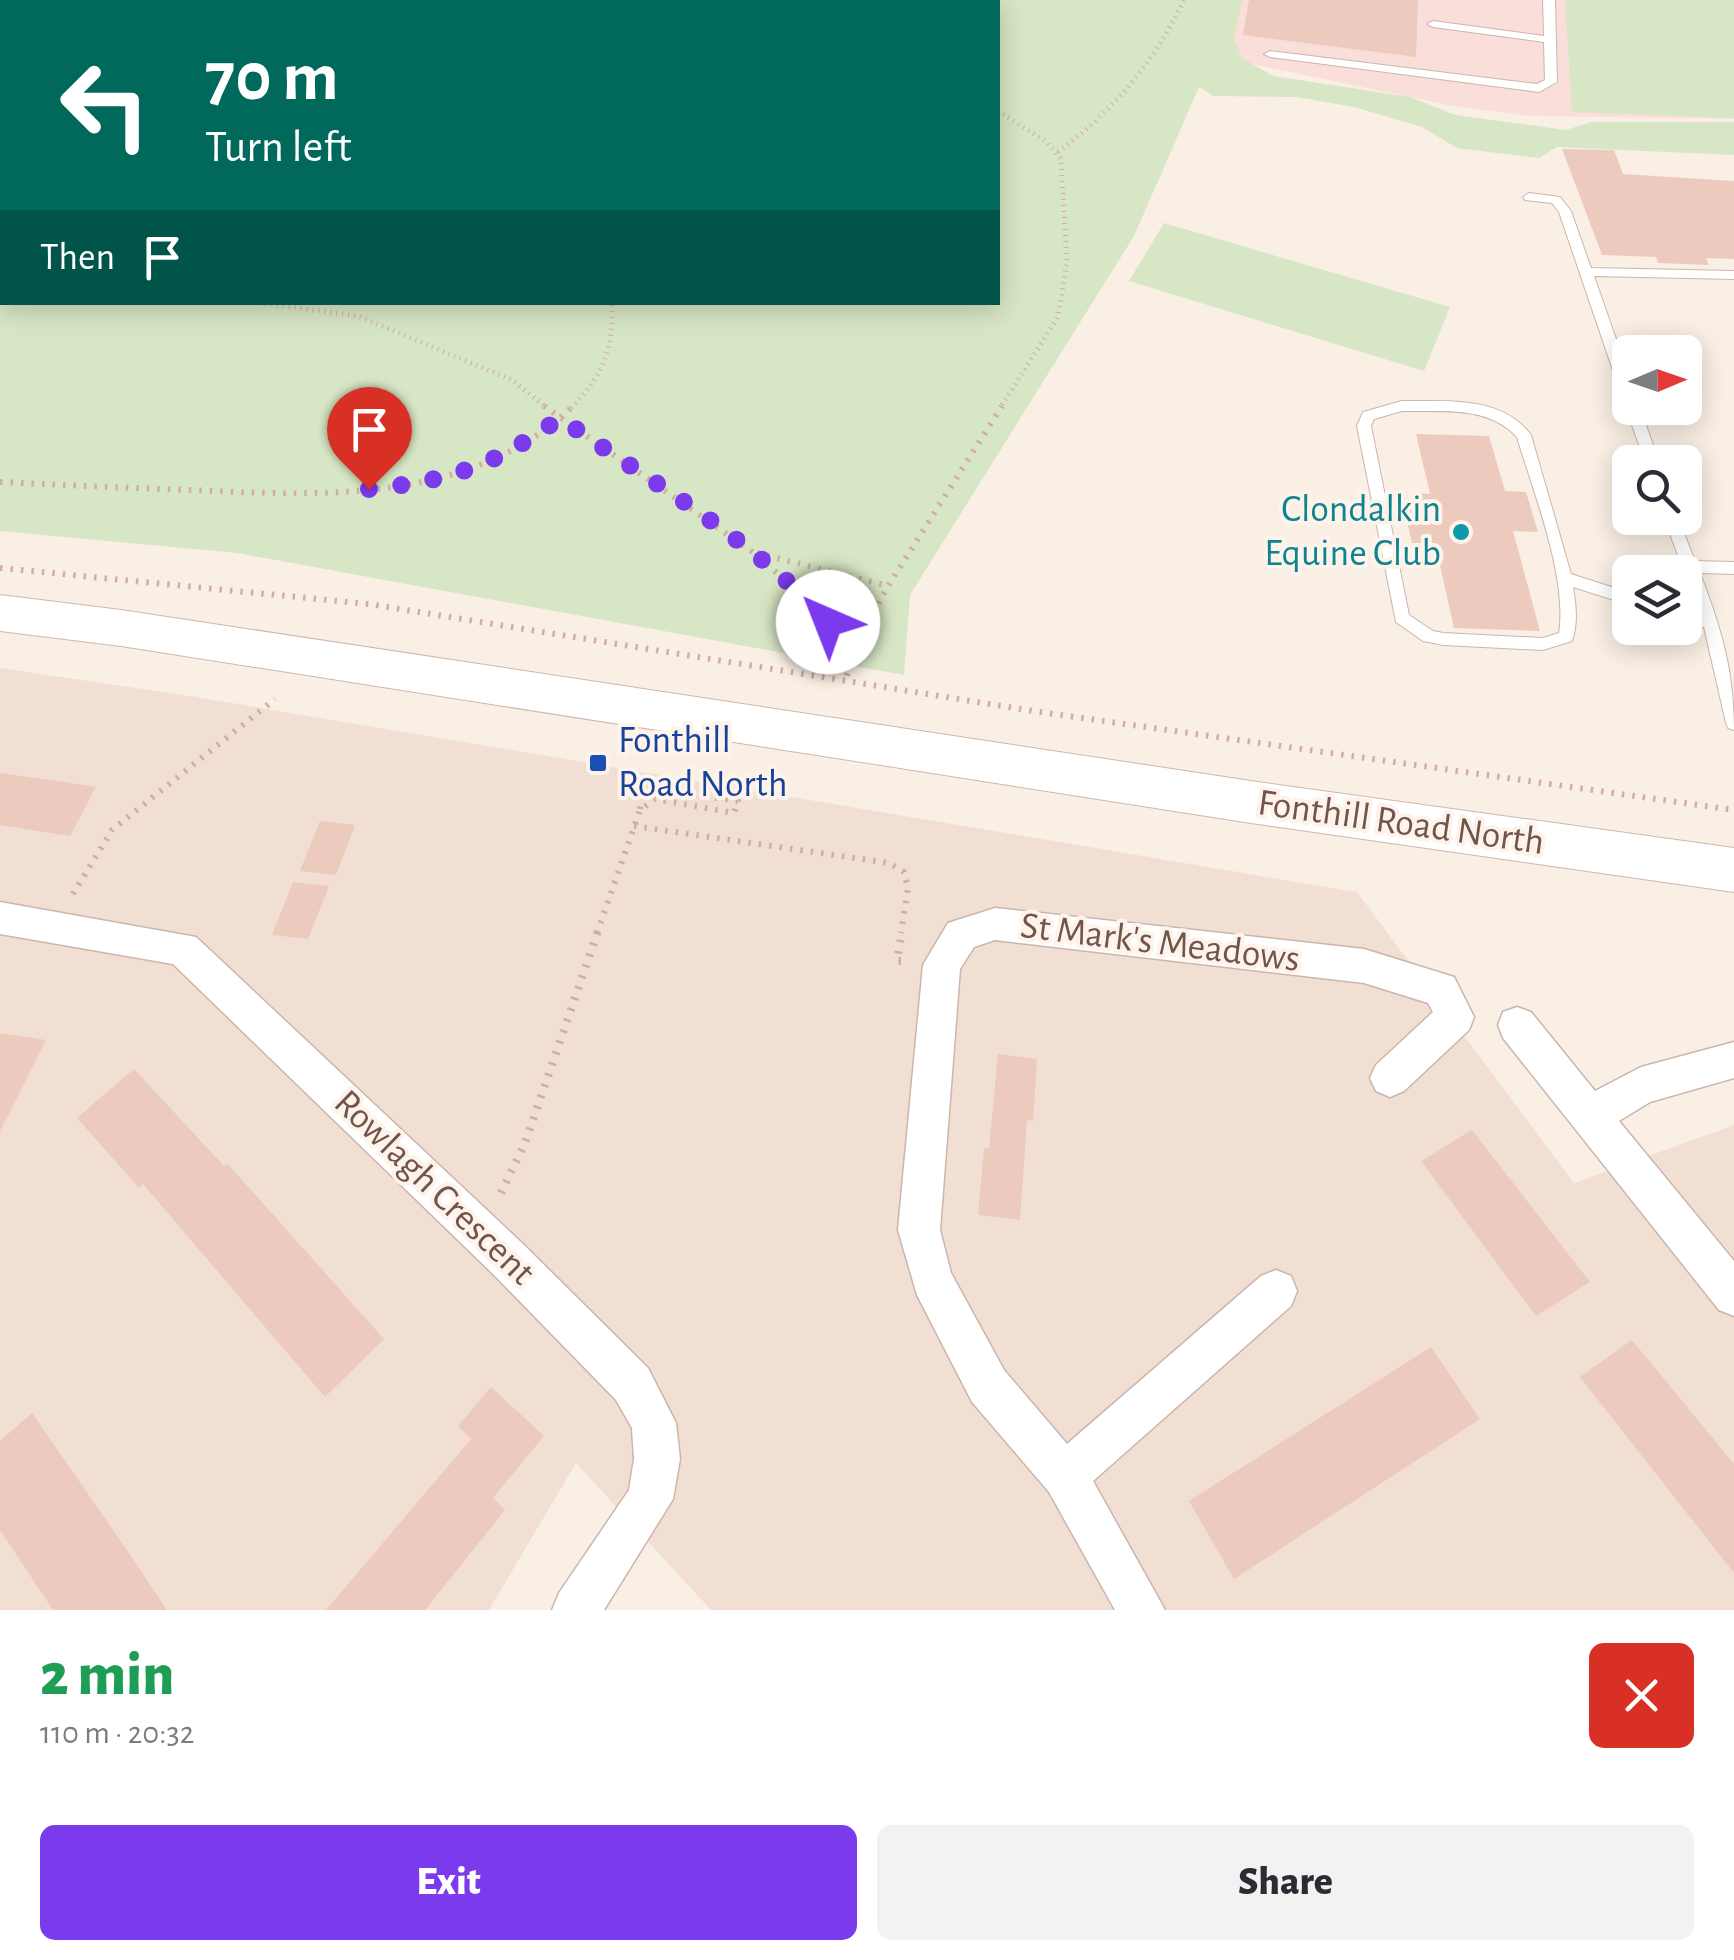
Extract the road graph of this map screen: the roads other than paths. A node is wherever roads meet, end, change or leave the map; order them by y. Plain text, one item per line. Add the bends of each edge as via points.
1 (1549, 0) edge
2 (1432, 24) dead end
3 (1552, 40) junction
4 (1270, 54) dead end
5 (1529, 197) dead end
6 (1584, 272) junction
7 (1734, 276) edge
8 (1612, 350) edge
9 (1702, 568) edge
10 (1734, 568) edge
11 (1563, 578) junction
12 (1612, 593) edge
13 (1702, 601) edge
14 (0, 613) edge
15 (1702, 620) edge
16 (1711, 622) junction
17 (1726, 647) edge
18 (1734, 723) edge
19 (1734, 870) edge
20 (0, 918) edge
21 (1516, 1025) dead end
22 (1734, 1060) edge
23 (1390, 1078) dead end
24 (1590, 1116) junction
25 (1276, 1291) dead end
26 (1734, 1295) edge
27 (1065, 1476) junction
28 (576, 1610) edge
29 (1140, 1610) edge

1 - 3 lane
2 - 3 lane
3 - 4 lane via 1551,82 1527,88
5 - 6 lane via 1556,200 1566,211
6 - 7 lane
6 - 8 lane
9 - 10 lane
11 - 11 lane via 1572,624 1555,643 1443,639 1414,629 1402,618 1364,426 1368,416 1402,406 1488,410 1516,424
11 - 12 lane
13 - 16 lane
14 - 19 main road, Fonthill Road North
15 - 16 lane
16 - 17 lane
17 - 18 lane
20 - 28 street, Rowlagh Crescent via 183,949 617,1366 654,1423 657,1459 650,1499
21 - 24 street
22 - 24 street via 1641,1086
23 - 27 street, St Mark's Meadows via 1455,1016 1441,989 1364,966 996,924 961,936 942,966 919,1230 932,1280 988,1386
24 - 26 street
25 - 27 street
27 - 29 street

